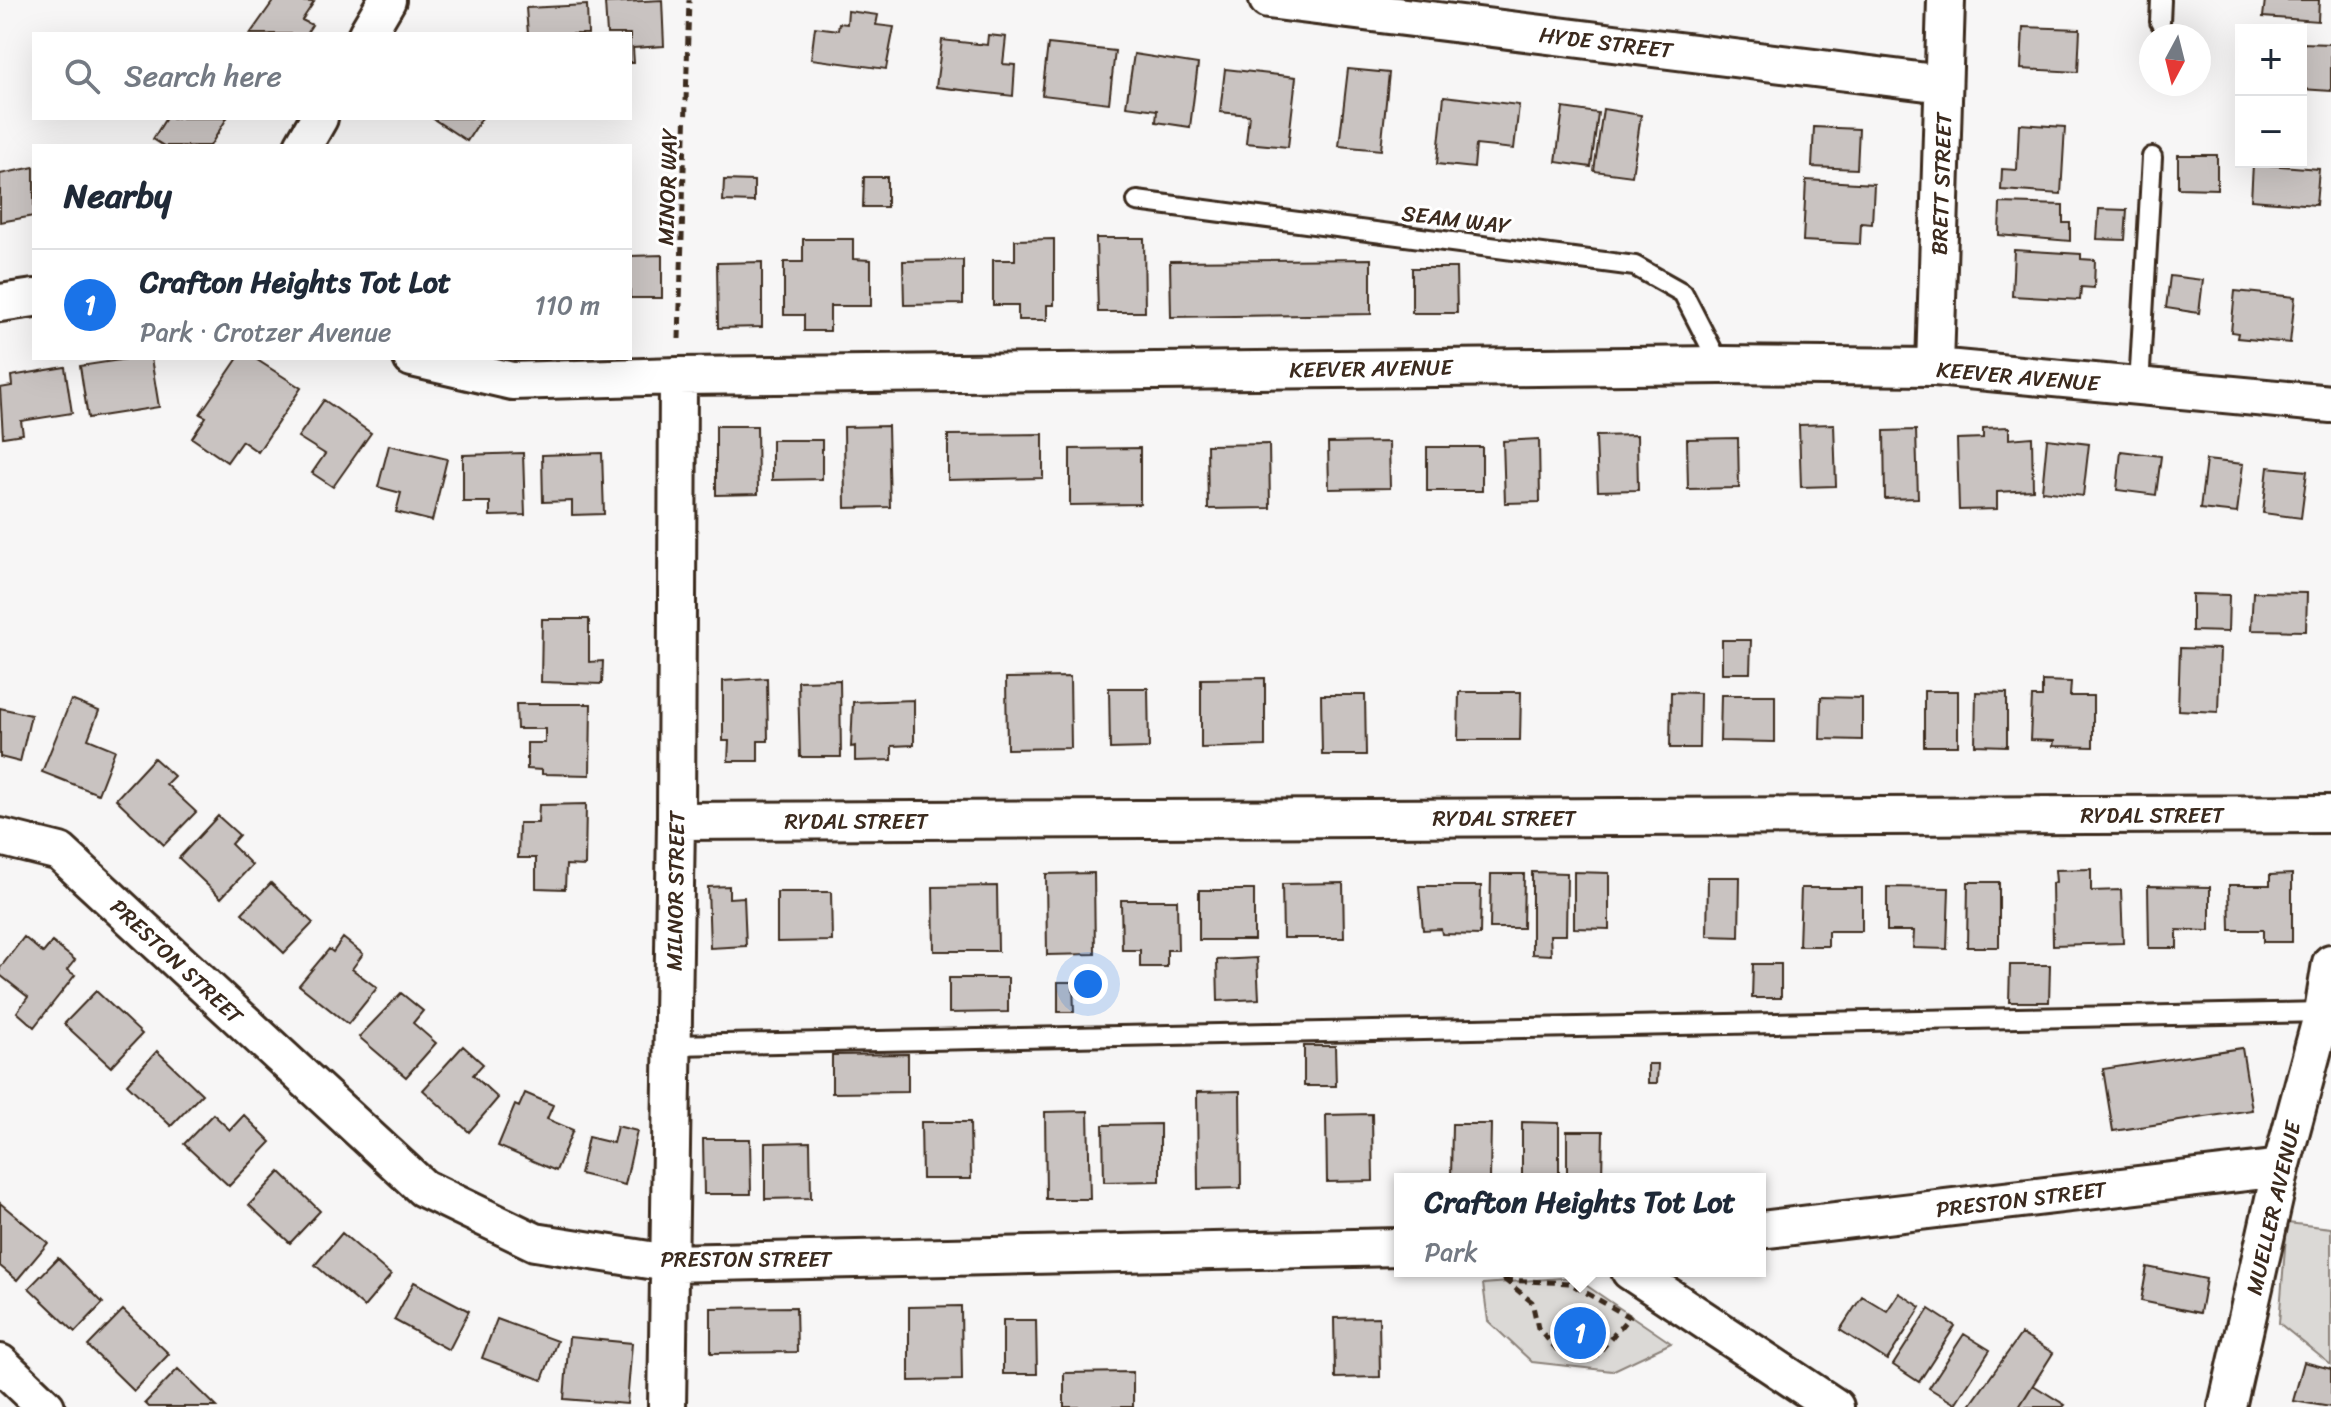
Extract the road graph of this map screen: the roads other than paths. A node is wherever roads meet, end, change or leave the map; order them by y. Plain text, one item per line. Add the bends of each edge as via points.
1 (387, 0) edge
2 (1268, 0) edge
3 (1946, 0) edge
4 (2161, 0) edge
5 (2160, 22) dead end
6 (368, 32) edge
7 (1943, 84) junction
8 (318, 120) edge
9 (304, 144) edge
10 (2152, 157) dead end
11 (1137, 201) dead end
12 (32, 298) edge
13 (0, 303) edge
14 (421, 360) edge
15 (1720, 365) junction
16 (1935, 367) junction
17 (678, 376) junction
18 (2139, 387) junction
19 (2331, 404) edge
20 (2331, 814) edge
21 (676, 821) junction
22 (0, 837) edge
23 (2331, 963) edge
24 (2323, 1012) junction
25 (674, 1045) junction
26 (2281, 1168) junction
27 (1766, 1229) edge
28 (1394, 1247) edge
29 (668, 1263) junction
30 (1639, 1277) edge
31 (0, 1363) edge
32 (46, 1407) edge
33 (667, 1407) edge
34 (1835, 1407) edge
35 (2227, 1407) edge

1 - 6 street
2 - 7 street, HYDE STREET
3 - 7 street, BRETT STREET
4 - 5 lane
7 - 16 street, BRETT STREET
8 - 9 street
10 - 18 lane
11 - 15 lane, SEAM WAY via 1635,266 1683,293
12 - 13 street
14 - 17 street, KEEVER AVENUE via 512,381
15 - 16 street, KEEVER AVENUE
15 - 17 street, KEEVER AVENUE
16 - 18 street, KEEVER AVENUE
17 - 21 street, MILNOR STREET
18 - 19 street, KEEVER AVENUE
20 - 21 street, RYDAL STREET
21 - 25 street, MILNOR STREET
22 - 29 street, PRESTON STREET via 60,852 423,1188 535,1242
23 - 24 street, MUELLER AVENUE
24 - 25 lane
24 - 26 street, MUELLER AVENUE
25 - 29 street, MILNOR STREET
26 - 27 street, PRESTON STREET
26 - 35 street, MUELLER AVENUE
28 - 29 street, PRESTON STREET
29 - 33 street, MILNOR STREET
30 - 34 street
31 - 32 street

